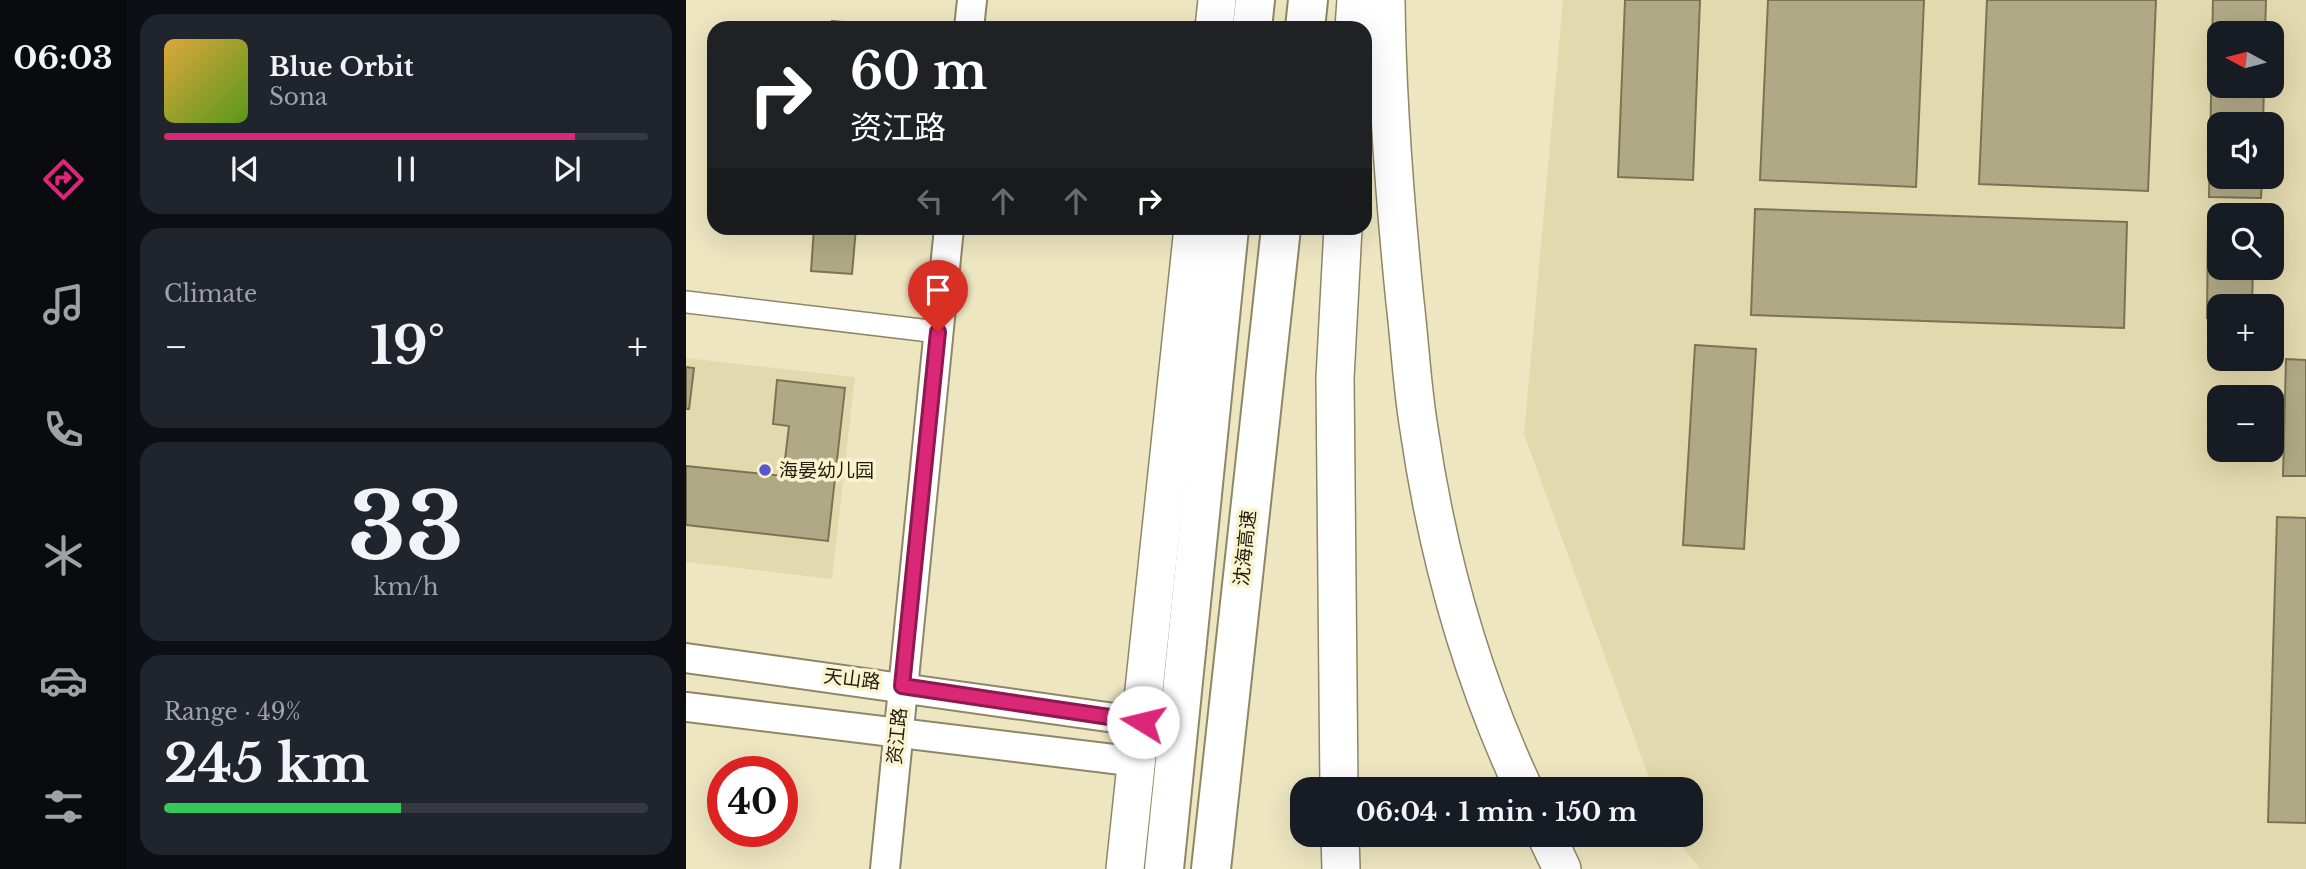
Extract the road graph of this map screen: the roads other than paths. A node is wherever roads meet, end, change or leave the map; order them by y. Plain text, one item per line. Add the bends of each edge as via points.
1 (972, 0) edge
2 (1217, 0) edge
3 (1255, 0) edge
4 (1308, 0) edge
5 (1356, 0) edge
6 (1387, 0) edge
7 (970, 21) edge
8 (1215, 21) edge
9 (1253, 21) edge
10 (1306, 21) edge
11 (1354, 21) edge
12 (948, 235) edge
13 (1192, 235) edge
14 (1228, 235) edge
15 (1280, 235) edge
16 (1343, 235) edge
17 (686, 302) edge
18 (938, 332) junction
19 (686, 658) edge
20 (902, 686) junction
21 (686, 707) edge
22 (1143, 722) junction
23 (897, 733) junction
24 (1138, 762) junction
25 (1339, 777) edge
26 (1518, 777) edge
27 (1340, 847) edge
28 (1552, 847) edge
29 (885, 869) edge
30 (1125, 869) edge
31 (1164, 869) edge
32 (1211, 869) edge
33 (1341, 869) edge
34 (1562, 869) edge

1 - 7 street
2 - 8 highway
3 - 9 highway
4 - 10 highway
5 - 11 highway
6 - 26 highway via 1396,215 1419,429 1447,575 1495,727
12 - 18 street, 资江路
13 - 22 highway
14 - 31 highway
15 - 32 highway, 沈海高速
16 - 25 highway via 1335,378
17 - 18 street
18 - 20 street, 资江路
19 - 20 street, 天山路
20 - 22 street, 天山路
20 - 23 street, 资江路
21 - 23 street
22 - 24 highway
23 - 24 street
23 - 29 street, 资江路
24 - 30 highway
27 - 33 highway
28 - 34 highway

